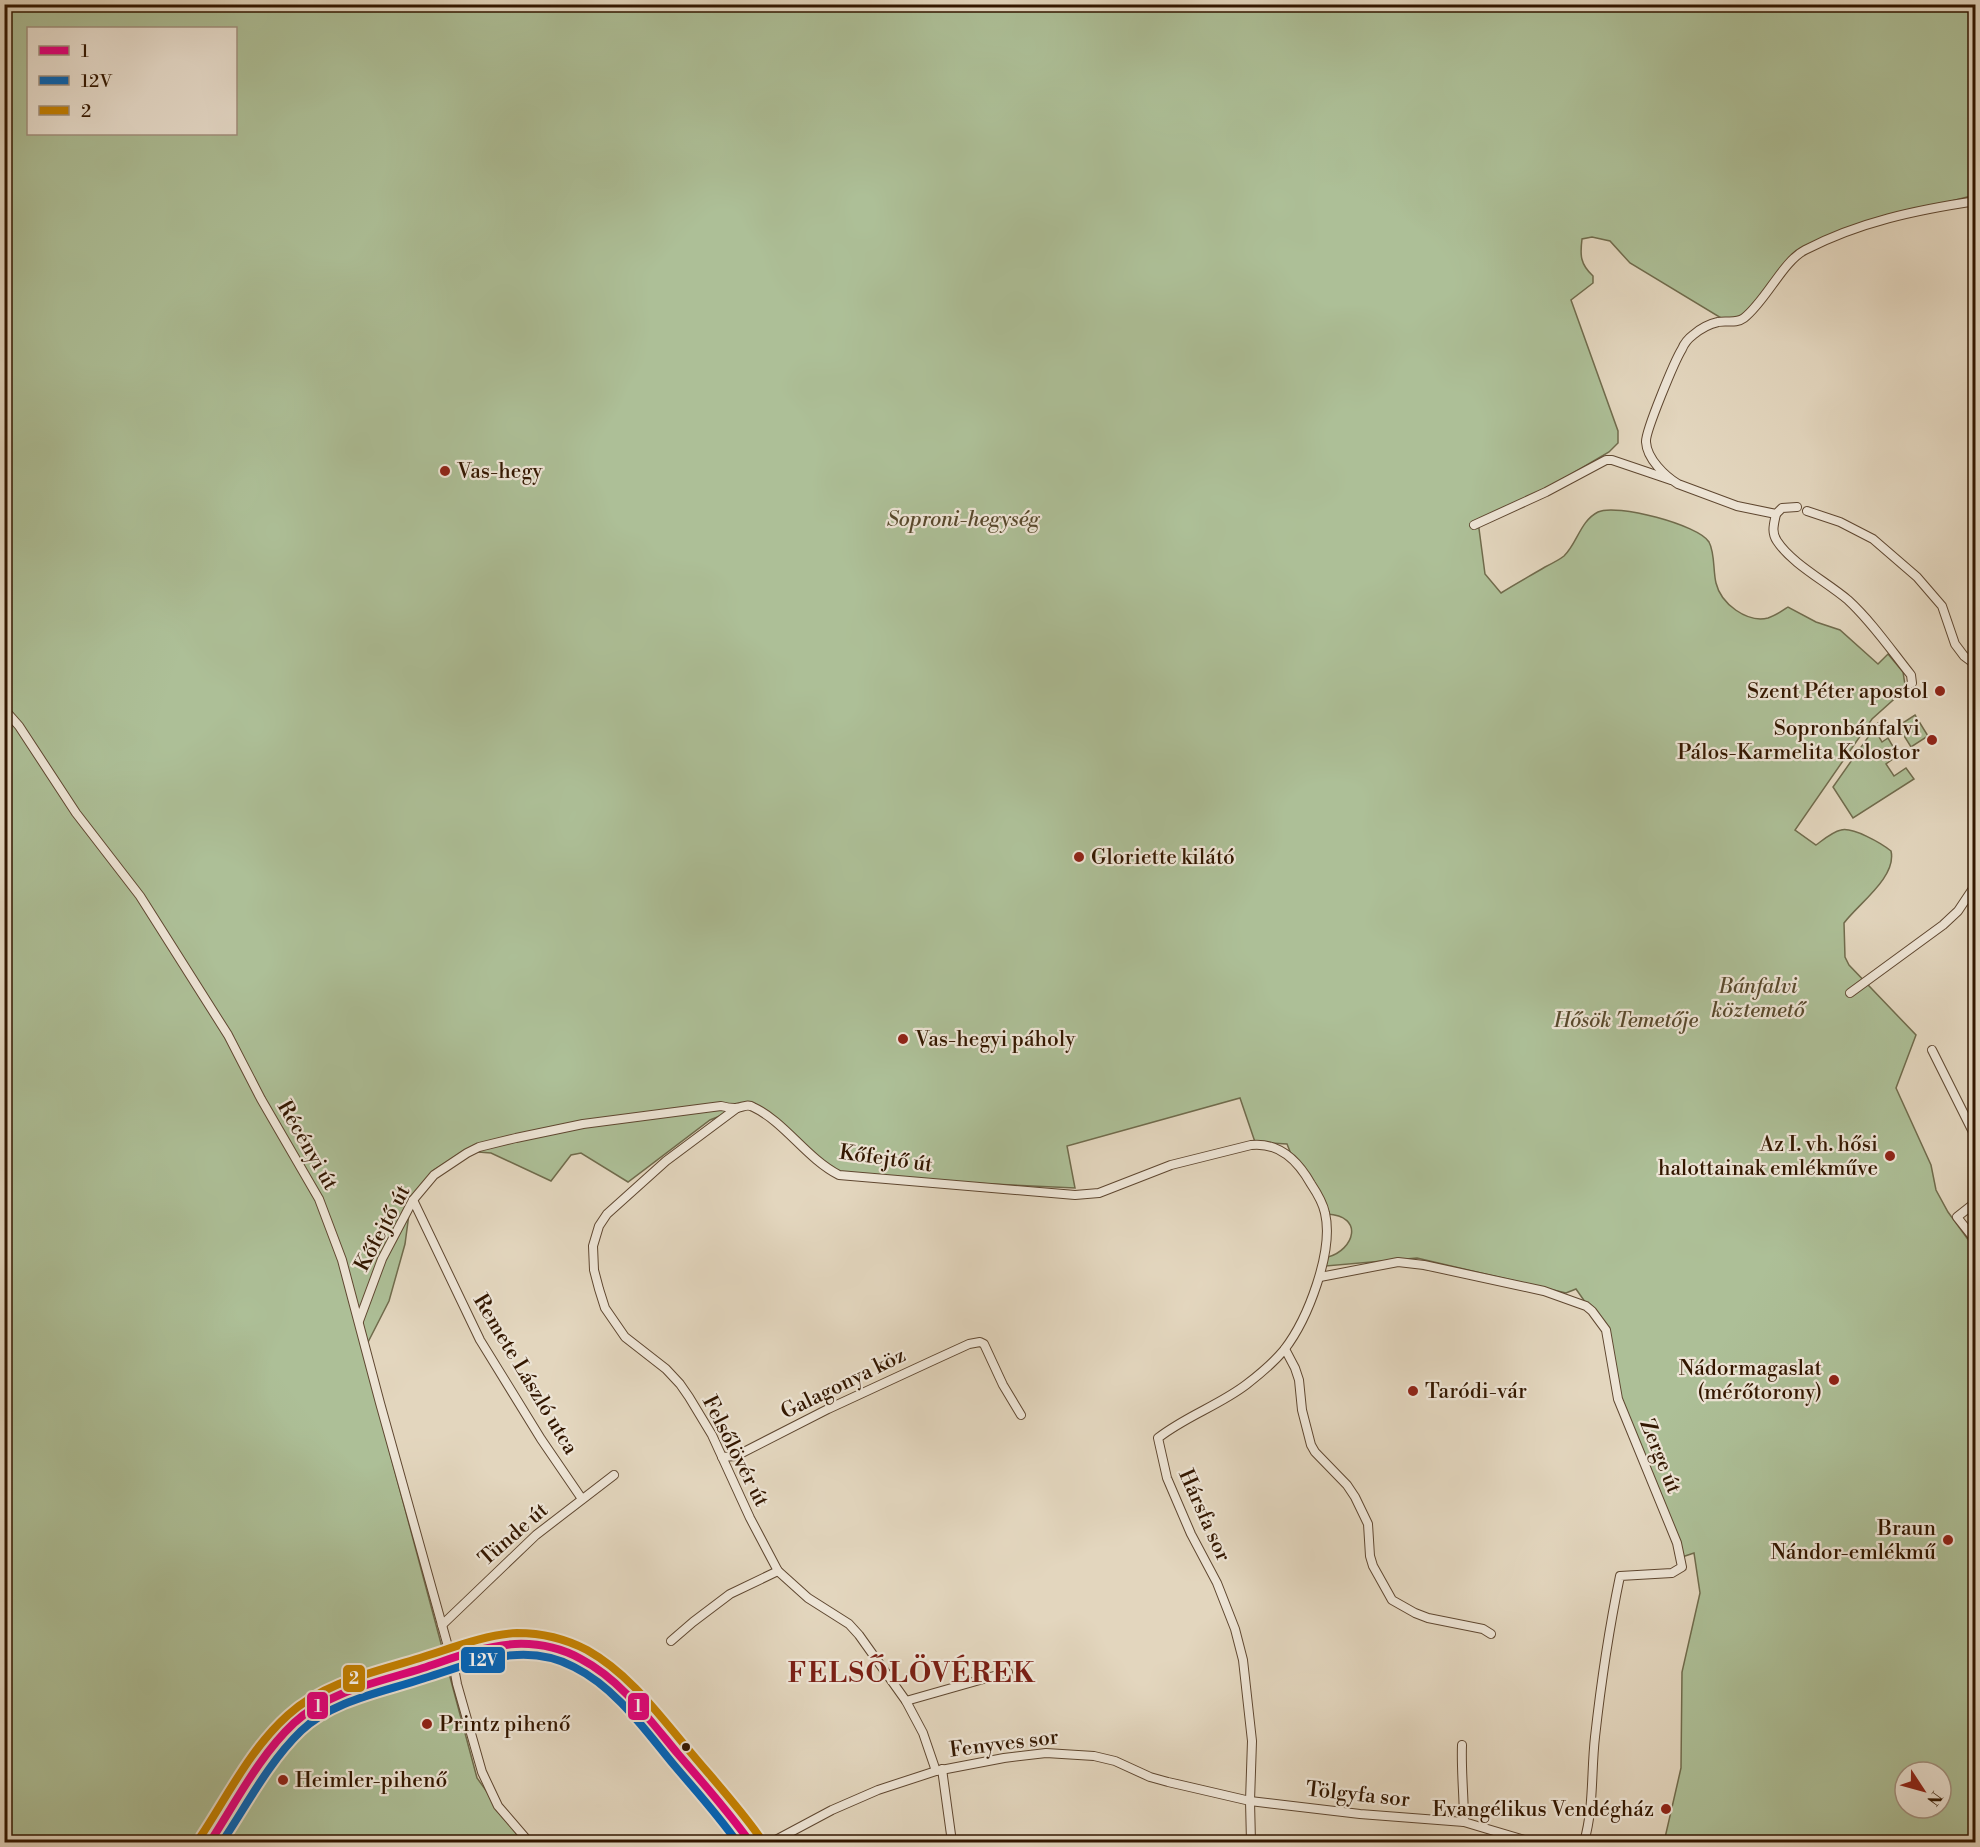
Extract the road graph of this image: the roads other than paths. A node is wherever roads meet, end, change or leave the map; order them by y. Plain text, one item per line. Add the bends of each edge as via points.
1 (1976, 201) edge
2 (1671, 480) junction
3 (1797, 507) dead end
4 (1807, 511) dead end
5 (1776, 514) junction
6 (1474, 525) dead end
7 (1976, 665) edge
8 (1912, 683) dead end
9 (4, 709) edge
10 (1976, 884) edge
11 (1850, 993) dead end
12 (1932, 1050) dead end
13 (737, 1108) junction
14 (1976, 1138) edge
15 (413, 1200) junction
16 (1976, 1202) edge
17 (1326, 1235) joint
18 (1976, 1241) edge
19 (1320, 1277) junction
20 (359, 1321) junction
21 (1285, 1349) junction
22 (1021, 1415) dead end
23 (722, 1457) junction
24 (614, 1475) dead end
25 (582, 1499) junction
26 (778, 1571) junction
27 (442, 1625) junction
28 (1491, 1634) dead end
29 (671, 1641) dead end
30 (452, 1659) junction
31 (1008, 1672) dead end
32 (906, 1701) junction
33 (1462, 1745) dead end
34 (939, 1770) junction
35 (1250, 1801) junction
36 (1464, 1822) junction
37 (210, 1842) edge
38 (529, 1842) edge
39 (750, 1842) edge
40 (772, 1842) edge
41 (952, 1842) edge
42 (1251, 1842) edge
43 (1531, 1842) edge
44 (1584, 1842) edge

1 - 2 street via 1880,220 1803,251 1791,260 1744,318 1719,322 1693,335 1682,348 1646,434 1648,452
2 - 5 street via 1737,506
2 - 6 street via 1606,460
3 - 5 street via 1782,508
4 - 7 street via 1873,539 1917,577 1942,606 1955,644
5 - 8 street via 1773,534 1778,543 1810,573 1848,600 1911,675
9 - 20 street, Récényi út via 140,896 228,1035 319,1199
10 - 11 street via 1943,926
12 - 14 street
13 - 15 street, Kőfejtő út via 721,1106 583,1124 479,1147 434,1175
13 - 17 street, Kőfejtő út via 753,1106 823,1167 838,1175 1075,1195 1099,1192 1171,1165 1263,1144 1284,1152 1301,1167 1324,1210
13 - 23 street, Felsőlövér út via 625,1196 598,1226 593,1246 599,1289 615,1325 680,1384
15 - 20 street, Kőfejtő út via 382,1258
15 - 25 street, Remete László utca via 480,1340
16 - 18 street via 1956,1216
17 - 19 street, Hársfa sor
19 - 21 street, Hársfa sor
19 - 44 street, Zerge út via 1398,1262 1424,1265 1574,1301 1592,1311 1606,1330 1618,1399 1677,1543 1682,1567 1672,1572 1620,1576 1611,1619 1595,1739 1590,1821
20 - 27 street, Récényi út
21 - 28 street via 1299,1380 1311,1445 1355,1497 1368,1524 1373,1566 1392,1600 1415,1613
21 - 35 street, Hársfa sor via 1222,1402 1158,1438 1167,1478 1240,1645 1252,1741
22 - 23 street, Galagonya köz via 980,1342 736,1455
23 - 26 street, Felsőlövér út
24 - 25 street, Tünde út
25 - 27 street, Tünde út via 536,1535
26 - 29 street via 730,1594
26 - 32 street, Felsőlövér út via 808,1598 849,1624
27 - 30 street, Récényi út
30 - 37 street via 330,1699 294,1723 260,1764
30 - 38 street, Récényi út via 482,1772 498,1806
30 - 39 street via 487,1648 539,1645 565,1651 602,1671 642,1712
31 - 32 street
32 - 34 street, Felsőlövér út
33 - 36 street
34 - 35 street, Fenyves sor via 1004,1758 1072,1753 1115,1761 1159,1780
34 - 40 street, Fenyves sor via 878,1790
34 - 41 street, Felsőlövér út
35 - 36 street, Tölgyfa sor
35 - 42 street, Hársfa sor
36 - 43 street, Tölgyfa sor

